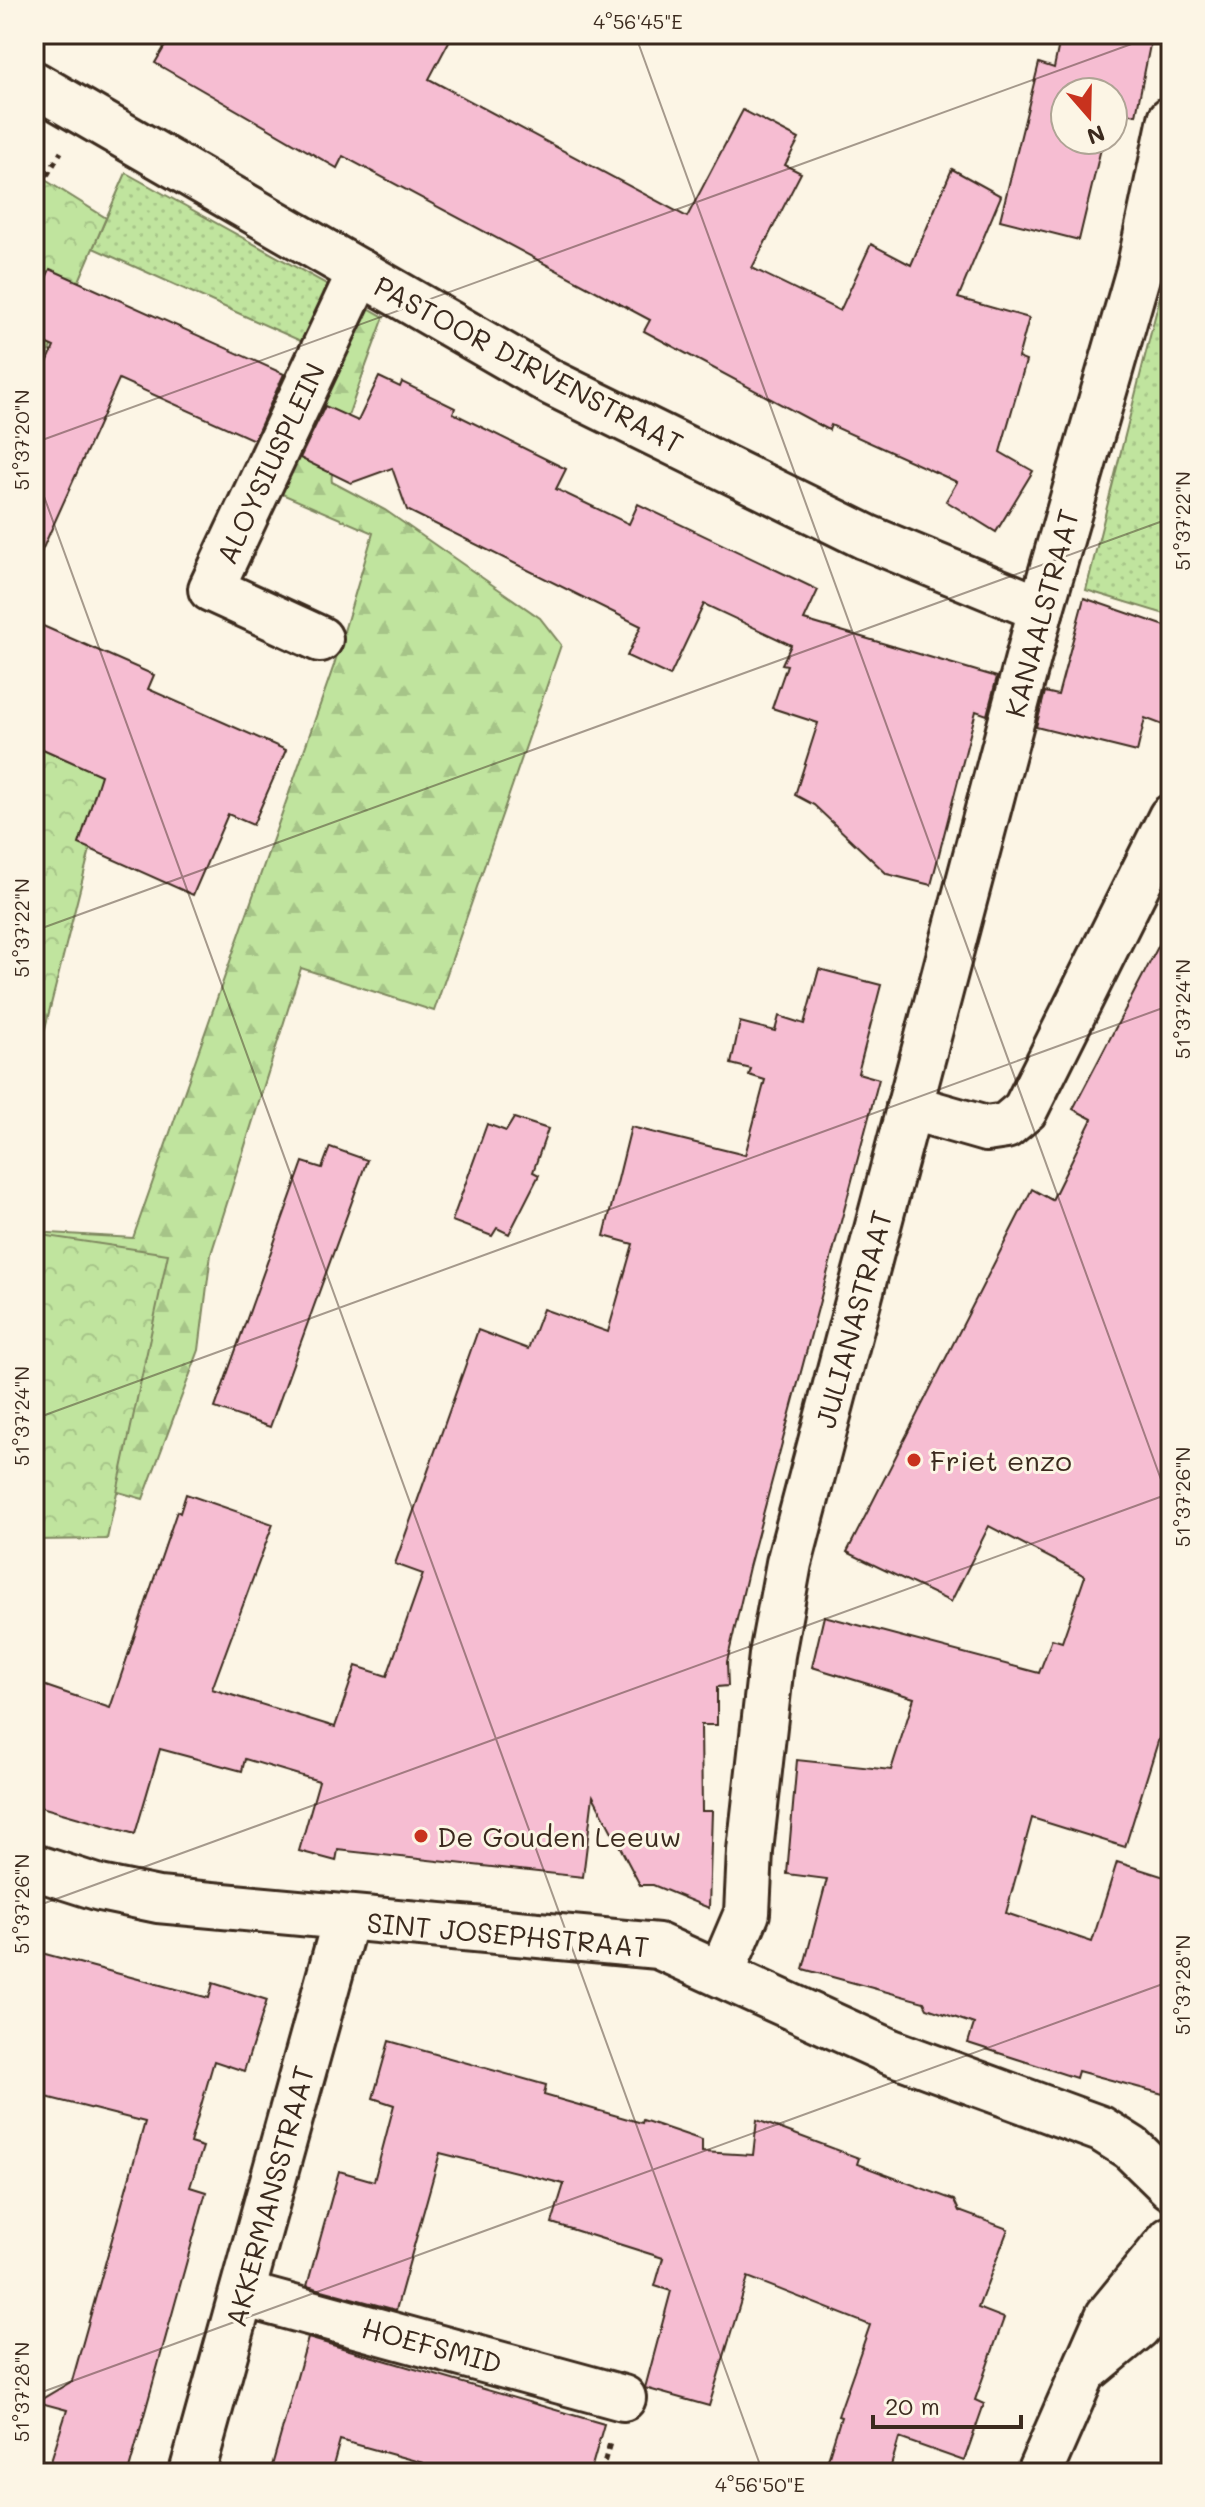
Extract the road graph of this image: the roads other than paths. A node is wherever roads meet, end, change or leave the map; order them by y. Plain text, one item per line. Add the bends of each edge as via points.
1 (34, 84) edge
2 (1171, 119) edge
3 (360, 272) junction
4 (1041, 609) junction
5 (320, 639) dead end
6 (1168, 830) edge
7 (909, 1107) junction
8 (34, 1867) edge
9 (345, 1920) junction
10 (721, 1974) junction
11 (1171, 2187) edge
12 (1171, 2239) edge
13 (1171, 2288) edge
14 (242, 2294) junction
15 (1088, 2369) junction
16 (623, 2398) dead end
17 (192, 2473) edge
18 (1039, 2473) edge

1 - 3 street, PASTOOR DIRVENSTRAAT
2 - 4 street, KANAALSTRAAT via 1139,270
3 - 4 street, PASTOOR DIRVENSTRAAT via 566,390 866,537
3 - 5 street, ALOYSIUSPLEIN via 211,589
4 - 7 street, KANAALSTRAAT
6 - 7 street via 1025,1110 1006,1126 986,1129
7 - 10 street, JULIANASTRAAT via 789,1563 772,1655 747,1913
8 - 9 street, SINT JOSEPHSTRAAT via 158,1900
9 - 10 street, SINT JOSEPHSTRAAT via 658,1946
9 - 14 street, AKKERMANSSTRAAT
10 - 11 street, SINT JOSEPHSTRAAT via 891,2052 1101,2129 1131,2148
12 - 15 street via 1108,2316
13 - 15 street via 1138,2327
14 - 16 street, HOEFSMID
14 - 17 street, AKKERMANSSTRAAT
15 - 18 street

